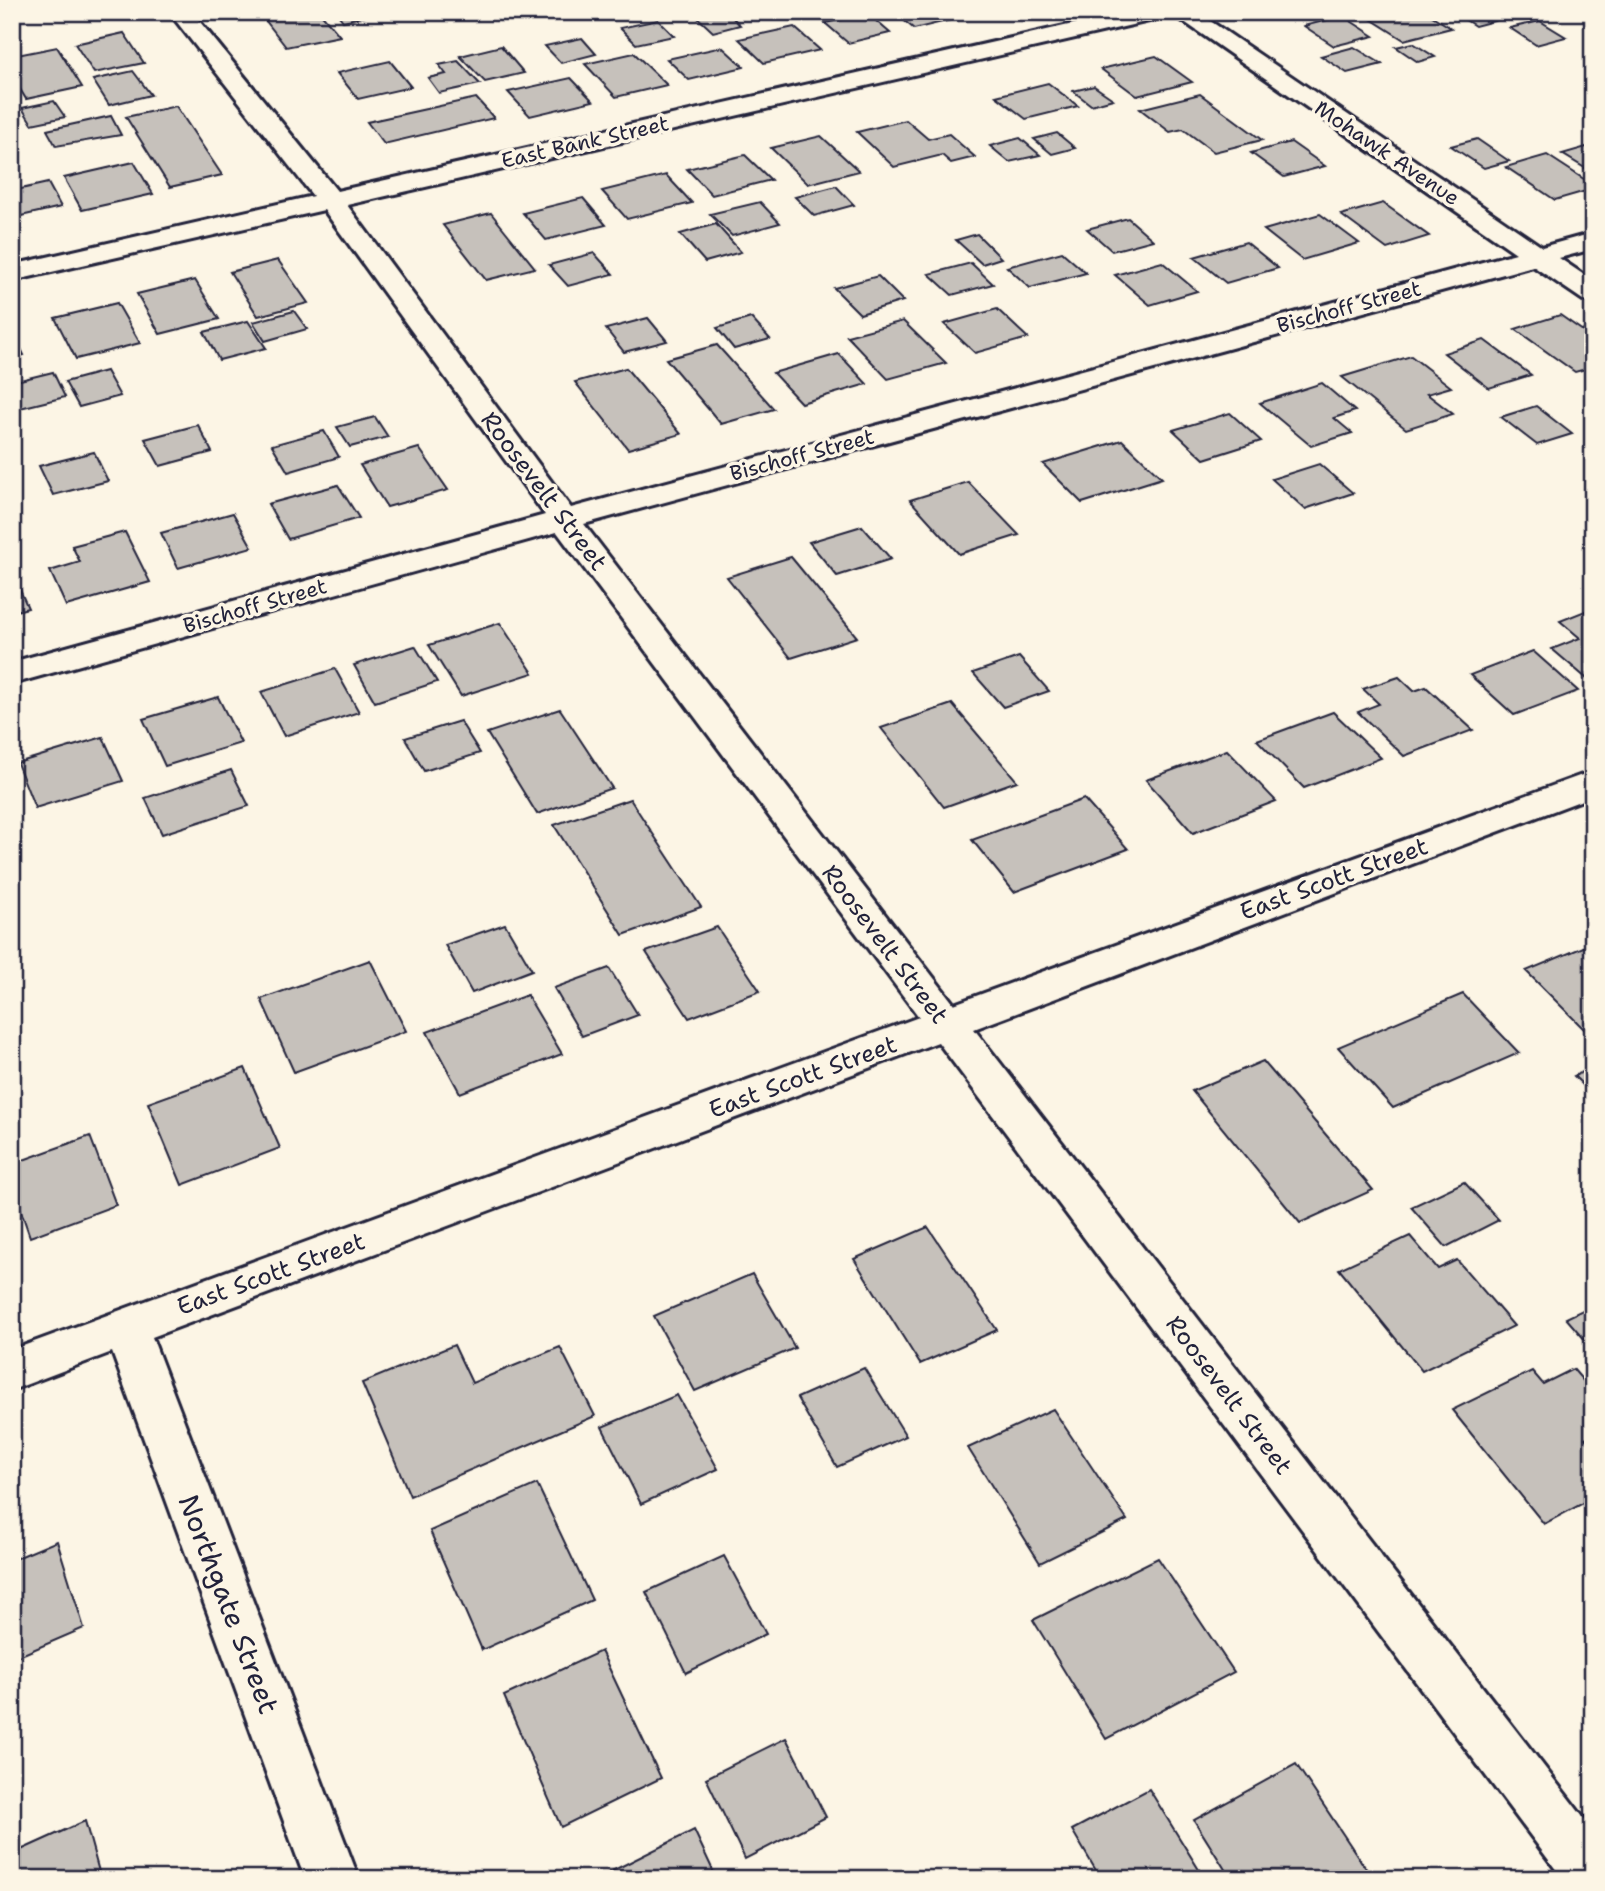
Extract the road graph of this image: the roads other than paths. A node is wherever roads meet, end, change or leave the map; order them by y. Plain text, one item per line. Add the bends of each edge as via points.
1 (180, 12) edge
2 (1158, 12) edge
3 (1181, 12) edge
4 (330, 200) junction
5 (1593, 241) edge
6 (1536, 256) junction
7 (12, 273) edge
8 (1593, 294) edge
9 (564, 520) junction
10 (12, 673) edge
11 (1593, 783) edge
12 (946, 1023) junction
13 (126, 1328) junction
14 (12, 1370) edge
15 (1593, 1874) edge
16 (332, 1879) edge

1 - 4 street, Roosevelt Street
2 - 4 street, East Bank Street
3 - 6 street, Mohawk Avenue
4 - 7 street, East Bank Street
4 - 9 street, Roosevelt Street
5 - 6 street, Bischoff Street
6 - 8 street, Mohawk Avenue
6 - 9 street, Bischoff Street
9 - 10 street, Bischoff Street
9 - 12 street, Roosevelt Street
11 - 12 street, East Scott Street
12 - 13 street, East Scott Street
12 - 15 street, Roosevelt Street
13 - 14 street, East Scott Street
13 - 16 street, Northgate Street

